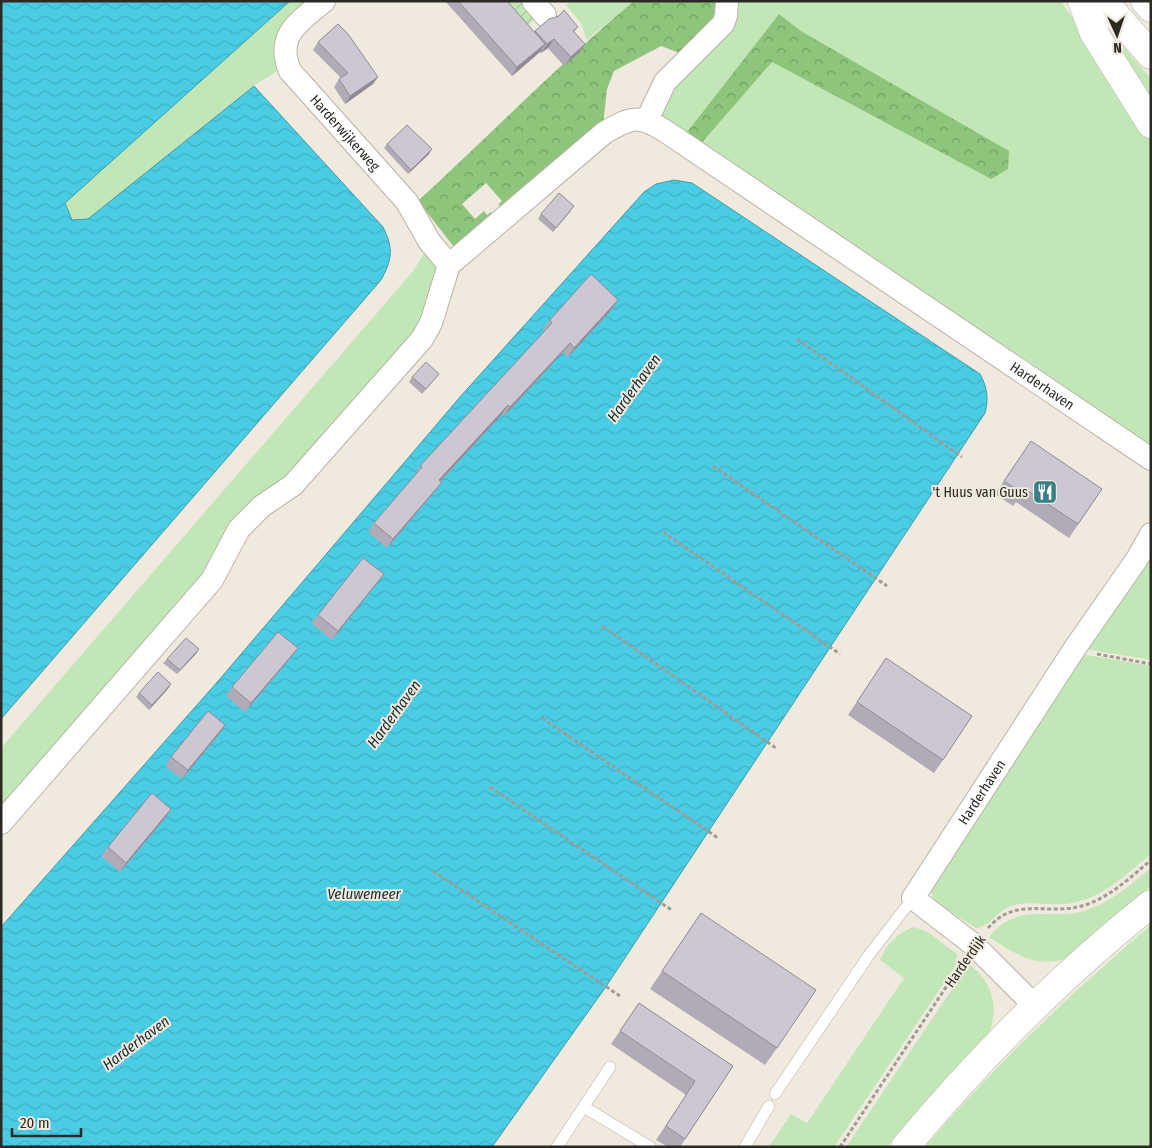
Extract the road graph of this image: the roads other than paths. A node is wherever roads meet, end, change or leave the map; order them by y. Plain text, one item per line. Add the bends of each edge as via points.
1 (324, 1) edge
2 (727, 1) edge
3 (1082, 1) edge
4 (1104, 1) edge
5 (1145, 1) edge
6 (1151, 8) edge
7 (1151, 55) edge
8 (647, 120) junction
9 (1151, 124) edge
10 (448, 265) junction
11 (1151, 458) edge
12 (1151, 534) edge
13 (1, 823) edge
14 (913, 898) junction
15 (1151, 904) edge
16 (1036, 1007) junction
17 (610, 1067) dead end
18 (775, 1094) dead end
19 (769, 1106) dead end
20 (584, 1107) junction
21 (557, 1147) edge
22 (650, 1147) edge
23 (745, 1147) edge
24 (905, 1147) edge

1 - 10 street, Harderwijkerweg via 293,28 286,39 286,61 290,71 407,202 429,241
2 - 8 street via 723,24 665,82
3 - 9 main road via 1094,33
4 - 7 main road
5 - 6 main road
8 - 10 street via 626,120 604,133
8 - 11 street, Harderhaven
10 - 13 street via 431,323 422,339 293,485 262,506 239,529 212,580
12 - 14 street, Harderhaven
14 - 16 street via 974,945
14 - 18 lane, Harderhaven
15 - 16 main road
16 - 24 main road via 957,1086
17 - 20 lane
19 - 23 lane
20 - 21 lane
20 - 22 lane

